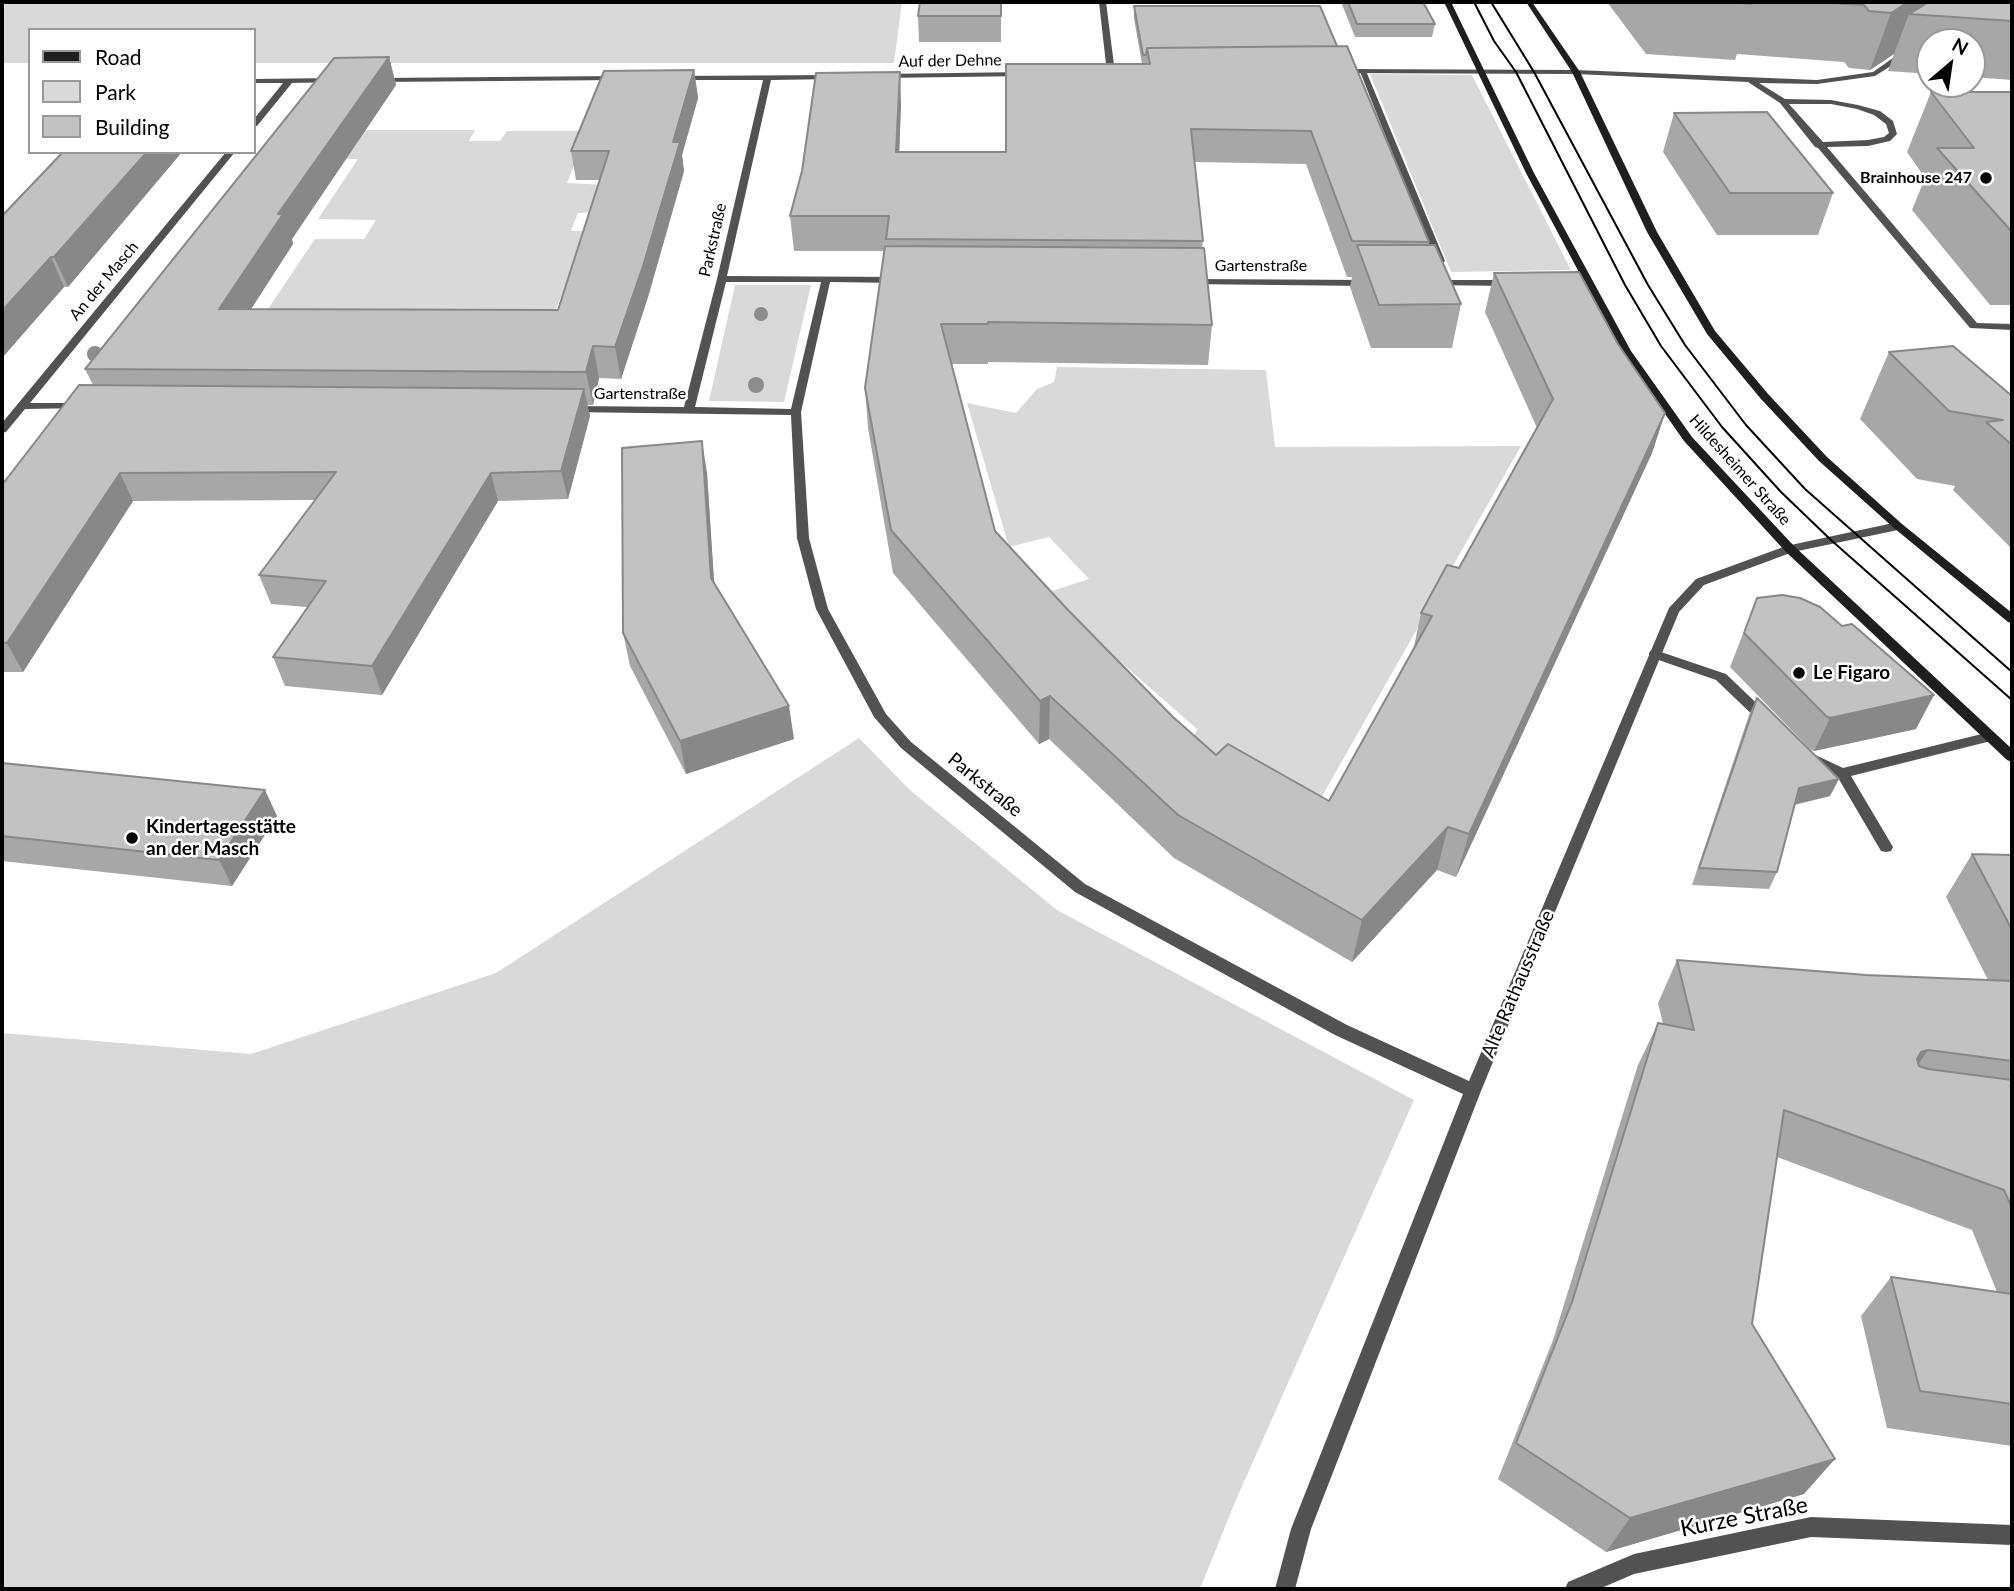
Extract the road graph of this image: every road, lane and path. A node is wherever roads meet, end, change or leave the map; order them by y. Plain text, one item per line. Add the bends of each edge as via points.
1 (1102, 2) edge
2 (1447, 2) edge
3 (1529, 2) edge
4 (1916, 53) edge
5 (1362, 71) junction
6 (1479, 71) junction
7 (1334, 72) edge
8 (1576, 72) junction
9 (1098, 73) edge
10 (1111, 73) junction
11 (1125, 73) edge
12 (1029, 74) edge
13 (849, 76) edge
14 (877, 76) edge
15 (630, 78) edge
16 (671, 78) edge
17 (766, 78) junction
18 (290, 80) junction
19 (344, 80) edge
20 (372, 80) edge
21 (1750, 80) junction
22 (256, 81) edge
23 (1783, 101) junction
24 (256, 122) edge
25 (1818, 145) junction
26 (228, 154) edge
27 (722, 279) junction
28 (826, 280) junction
29 (907, 280) edge
30 (1179, 282) edge
31 (1383, 283) edge
32 (1423, 283) edge
33 (1526, 283) edge
34 (1577, 283) edge
35 (1590, 283) junction
36 (1449, 284) junction
37 (2012, 327) edge
38 (22, 406) junction
39 (91, 406) edge
40 (564, 409) edge
41 (688, 410) junction
42 (796, 412) junction
43 (2, 430) edge
44 (1898, 526) junction
45 (1790, 549) junction
46 (2012, 619) edge
47 (1655, 654) junction
48 (1776, 729) edge
49 (1990, 737) junction
50 (1794, 746) edge
51 (2012, 757) edge
52 (1842, 773) junction
53 (1886, 847) dead end
54 (1473, 1091) junction
55 (2012, 1535) edge
56 (1284, 1589) edge
57 (1575, 1589) edge

1 - 10 street
2 - 6 main road, Hildesheimer Straße
3 - 8 main road
4 - 21 street via 1903,55 1875,74 1817,82
5 - 6 street
5 - 7 street
5 - 36 street
6 - 8 street
6 - 35 main road, Hildesheimer Straße
8 - 21 street
8 - 44 main road via 1647,221 1711,332 1823,459
9 - 10 street
10 - 11 street
12 - 14 street, Auf der Dehne
13 - 17 street
15 - 20 street
16 - 17 street
17 - 27 street, Parkstraße
18 - 19 street
18 - 22 street
18 - 24 street
21 - 23 street
23 - 25 street
23 - 25 street via 1858,107 1890,122 1893,134 1868,143
25 - 37 street via 1974,326
26 - 38 street, An der Masch
27 - 28 street
27 - 41 street, Parkstraße
28 - 29 street
28 - 42 street, Parkstraße
30 - 31 street, Gartenstraße
32 - 36 street
33 - 36 street
34 - 35 street
35 - 45 main road, Hildesheimer Straße via 1626,351 1688,439
38 - 39 street
38 - 43 street, An der Masch
40 - 41 street, Gartenstraße
41 - 42 street, Gartenstraße
42 - 54 street, Parkstraße via 803,538 822,608 881,717 906,745 1080,888 1341,1030
44 - 45 street, Alte Rathausstraße
44 - 46 main road
45 - 47 street, Alte Rathausstraße via 1700,582 1673,611
45 - 49 main road, Hildesheimer Straße
47 - 48 street via 1721,677
47 - 54 street, Alte Rathausstraße
49 - 51 main road, Hildesheimer Straße
49 - 52 street
50 - 52 street
52 - 53 street
54 - 56 street, Alte Rathausstraße via 1301,1529
55 - 57 street, Kurze Straße via 1811,1527 1634,1564

